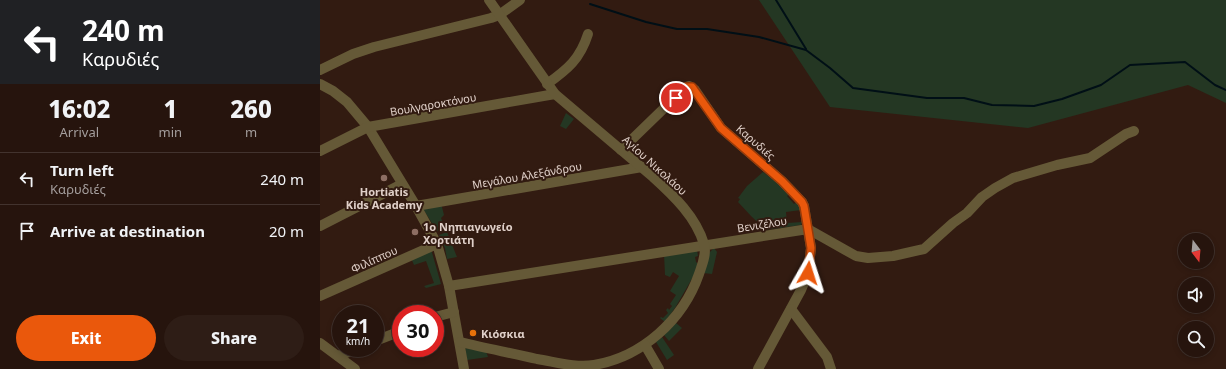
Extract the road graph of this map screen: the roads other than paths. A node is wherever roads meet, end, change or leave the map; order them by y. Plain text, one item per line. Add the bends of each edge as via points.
1 (489, 0) edge
2 (520, 0) edge
3 (499, 15) junction
4 (588, 34) dead end
5 (320, 70) edge
6 (320, 84) edge
7 (547, 84) junction
8 (555, 94) junction
9 (368, 127) junction
10 (1134, 132) dead end
11 (621, 150) junction
12 (320, 151) edge
13 (642, 167) junction
14 (402, 184) junction
15 (416, 206) junction
16 (320, 226) edge
17 (808, 229) junction
18 (437, 244) junction
19 (704, 246) junction
20 (449, 286) junction
21 (320, 296) edge
22 (791, 309) junction
23 (454, 312) junction
24 (444, 315) edge
25 (460, 342) junction
26 (320, 343) edge
27 (645, 345) junction
28 (332, 352) edge
29 (339, 357) edge
30 (355, 369) edge
31 (464, 369) edge
32 (659, 369) edge
33 (758, 369) edge
34 (831, 369) edge

1 - 3 street, Αγίου Νικολάου
2 - 3 street
3 - 5 street via 374,46
3 - 7 street, Αγίου Νικολάου
4 - 7 street via 584,47 566,70
6 - 9 street via 347,102
7 - 8 street, Αγίου Νικολάου
8 - 9 street, Βουλγαροκτόνου
8 - 11 street, Αγίου Νικολάου
9 - 12 street, Βουλγαροκτόνου
9 - 14 street
10 - 17 street via 1126,134 1090,158 1013,178 995,188 924,249 877,258 856,256
11 - 13 street, Αγίου Νικολάου
11 - 17 street, Καρυδιές via 686,87 692,87 721,128 782,181 802,202
13 - 15 street, Μεγάλου Αλεξάνδρου
13 - 19 street, Αγίου Νικολάου via 684,208 698,230
14 - 15 street
14 - 16 street
15 - 18 street
17 - 19 street, Βενιζέλου
17 - 22 street, Καρυδιές via 811,248 808,273
18 - 20 street
18 - 21 street, Φιλίππου
19 - 20 street, Βενιζέλου
19 - 27 street, Αγίου Νικολάου via 703,262 697,278 680,310 659,334
20 - 23 street
22 - 33 street, Καρυδιές
22 - 34 street via 827,357
23 - 24 street
23 - 25 street
25 - 27 street, Αγίου Νικολάου via 580,366 614,361
25 - 31 street
26 - 28 street
27 - 32 street
29 - 30 street

